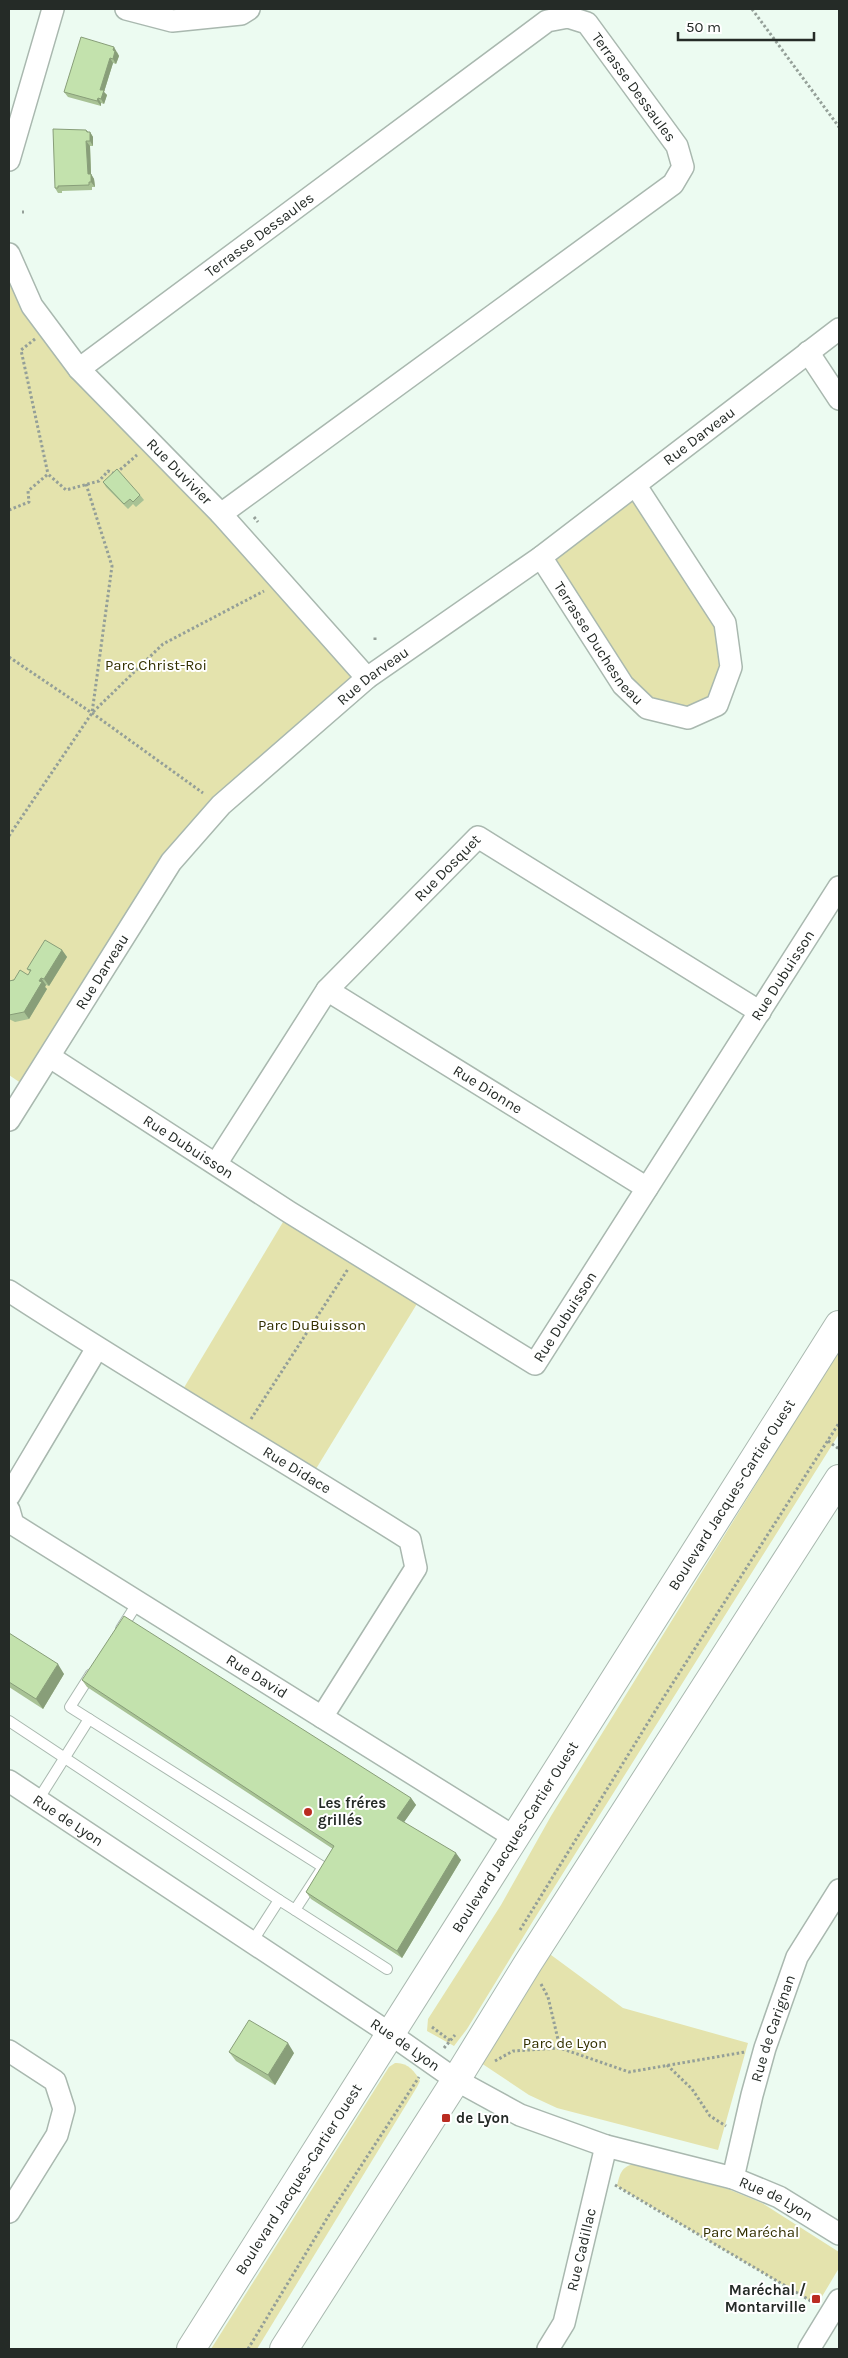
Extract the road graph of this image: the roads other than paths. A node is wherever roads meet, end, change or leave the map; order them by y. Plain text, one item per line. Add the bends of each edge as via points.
1 (54, 9) edge
2 (126, 9) edge
3 (249, 9) edge
4 (9, 160) edge
5 (9, 254) edge
6 (839, 329) edge
7 (808, 352) junction
8 (79, 369) junction
9 (839, 399) edge
10 (636, 486) junction
11 (221, 514) junction
12 (541, 557) junction
13 (367, 678) junction
14 (839, 887) edge
15 (326, 990) junction
16 (760, 1012) junction
17 (50, 1057) junction
18 (9, 1120) edge
19 (216, 1164) junction
20 (647, 1188) junction
21 (9, 1291) edge
22 (839, 1325) edge
23 (97, 1348) junction
24 (839, 1479) edge
25 (9, 1496) edge
26 (9, 1510) edge
27 (138, 1602) junction
28 (117, 1634) edge
29 (96, 1667) edge
30 (322, 1717) junction
31 (89, 1719) junction
32 (9, 1721) edge
33 (65, 1757) junction
34 (9, 1781) edge
35 (38, 1800) junction
36 (514, 1837) junction
37 (839, 1890) edge
38 (279, 1900) junction
39 (295, 1910) junction
40 (252, 1942) junction
41 (387, 1970) dead end
42 (389, 2033) junction
43 (9, 2051) edge
44 (456, 2080) junction
45 (606, 2146) junction
46 (733, 2178) junction
47 (9, 2212) edge
48 (839, 2234) edge
49 (835, 2307) edge
50 (191, 2349) edge
51 (284, 2349) edge
52 (548, 2349) edge
53 (809, 2349) edge

1 - 4 street
2 - 3 street via 172,21 241,14
5 - 8 street, Rue Duvivier via 32,306
6 - 7 street, Rue Darveau
7 - 9 street
7 - 10 street, Rue Darveau
8 - 11 street, Rue Duvivier
8 - 11 street, Terrasse Dessaules via 547,21 568,17 587,23 677,146 683,167 673,184
10 - 12 street, Rue Darveau
10 - 12 street, Terrasse Duchesneau via 724,623 731,667 717,705 688,718 647,708 623,685
11 - 13 street, Rue Duvivier
12 - 13 street, Rue Darveau
13 - 17 street, Rue Darveau via 221,805 171,862
14 - 16 street, Rue Dubuisson
15 - 16 street, Rue Dosquet via 478,836
15 - 19 street, Rue Dosquet
15 - 20 street, Rue Dionne
16 - 20 street, Rue Dubuisson
17 - 18 street, Rue Darveau
17 - 19 street, Rue Dubuisson
19 - 20 street, Rue Dubuisson via 535,1364
21 - 23 street, Rue Didace
22 - 36 main road, Boulevard Jacques-Cartier Ouest
23 - 25 street
23 - 30 street, Rue Didace via 410,1540 416,1568
24 - 44 main road
26 - 27 street, Rue David via 13,1524
27 - 28 lane
27 - 30 street, Rue David
29 - 31 lane via 70,1707
30 - 36 street, Rue David
31 - 33 lane
31 - 39 lane via 323,1867
32 - 33 lane
33 - 35 lane
33 - 38 lane
34 - 35 street, Rue de Lyon
35 - 40 street, Rue de Lyon
36 - 42 main road, Boulevard Jacques-Cartier Ouest
37 - 46 street, Rue de Carignan via 796,1958 765,2048
38 - 39 lane
38 - 40 lane
39 - 41 lane
40 - 42 street, Rue de Lyon
42 - 44 street, Rue de Lyon
42 - 50 main road, Boulevard Jacques-Cartier Ouest
43 - 47 street via 55,2081 64,2109 57,2135
44 - 45 street, Rue de Lyon via 520,2115
44 - 51 main road
45 - 46 street, Rue de Lyon
45 - 52 street, Rue Cadillac via 564,2323
46 - 48 street, Rue de Lyon via 779,2197
49 - 53 street

